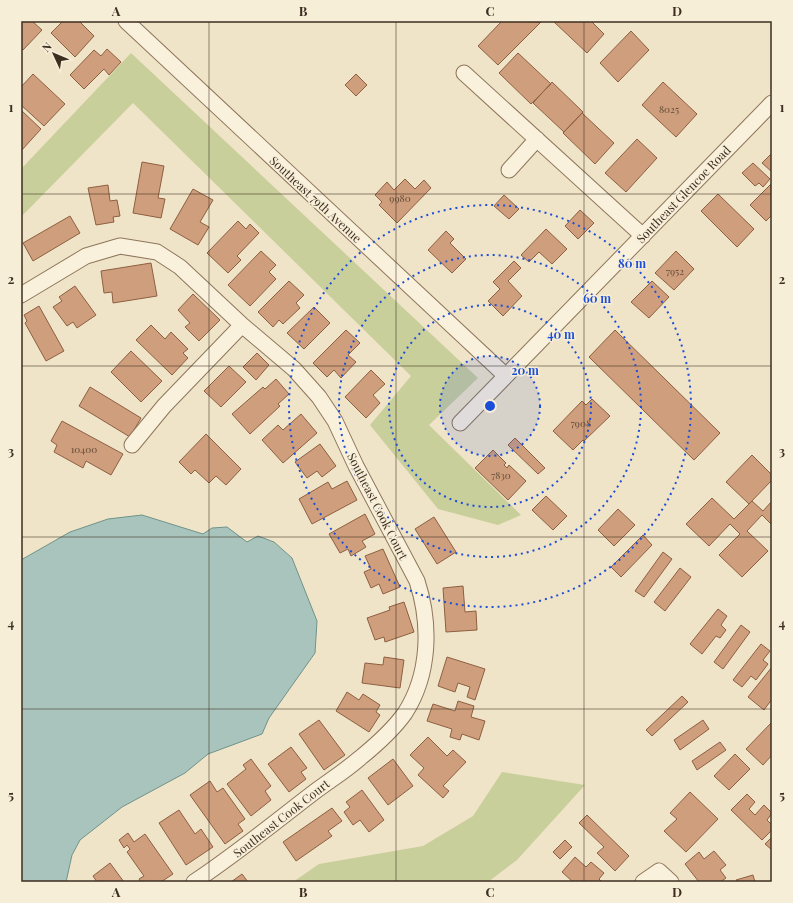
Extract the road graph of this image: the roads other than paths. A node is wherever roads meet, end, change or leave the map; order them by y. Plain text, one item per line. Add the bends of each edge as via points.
1 (126, 21) edge
2 (464, 73) dead end
3 (772, 103) edge
4 (537, 139) junction
5 (509, 170) dead end
6 (643, 236) junction
7 (21, 295) edge
8 (242, 325) junction
9 (506, 376) junction
10 (460, 423) dead end
11 (132, 445) dead end
12 (194, 882) edge
13 (643, 882) edge
14 (671, 882) edge

1 - 9 street, Southeast 79th Avenue
2 - 4 street
3 - 6 street, Southeast Glencoe Road
4 - 5 street
4 - 6 street
6 - 9 street, Southeast Glencoe Road
7 - 8 street, Southeast Cook Court via 86,256 120,246 132,247 157,252 174,263
8 - 11 street via 164,406
8 - 12 street, Southeast Cook Court via 294,369 319,397 335,421 417,581 424,608 426,644 422,674 410,703 387,733 359,759 225,862
9 - 10 street, Southeast Glencoe Road
13 - 14 street via 659,871

